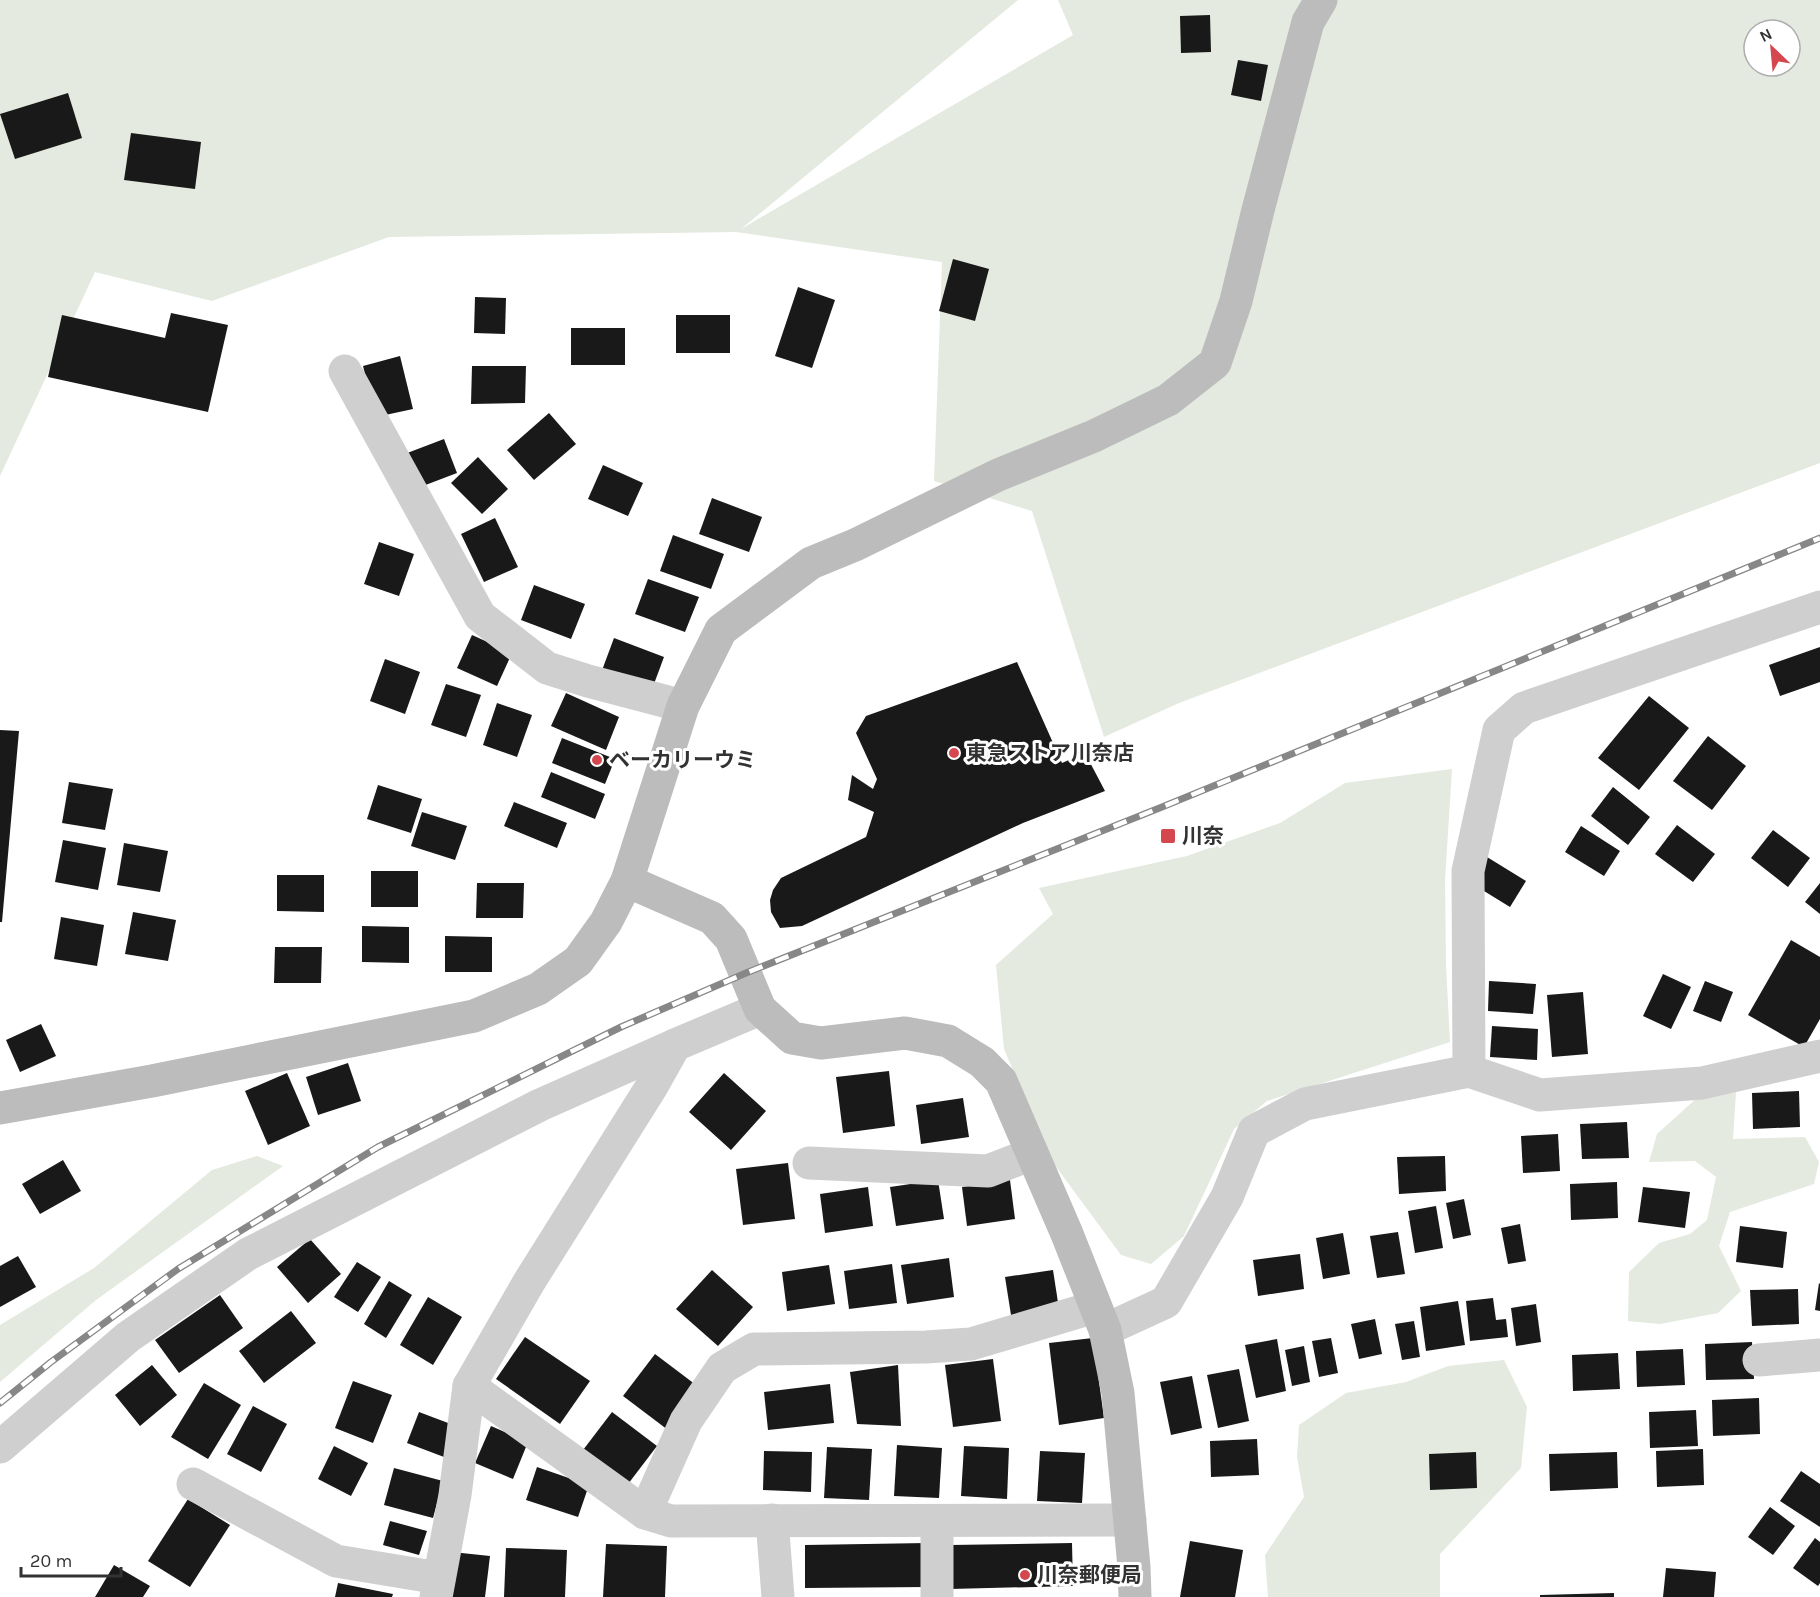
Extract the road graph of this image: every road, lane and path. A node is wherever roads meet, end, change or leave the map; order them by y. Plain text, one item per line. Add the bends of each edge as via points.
1 (1321, 0) edge
2 (345, 371) dead end
3 (1820, 607) edge
4 (683, 706) junction
5 (627, 881) junction
6 (760, 1009) junction
7 (675, 1045) junction
8 (1820, 1056) edge
9 (1469, 1071) junction
10 (0, 1108) edge
11 (1032, 1154) junction
12 (809, 1163) dead end
13 (1100, 1318) junction
14 (1820, 1355) edge
15 (1759, 1360) dead end
16 (469, 1386) junction
17 (0, 1447) edge
18 (193, 1484) dead end
19 (645, 1513) junction
20 (772, 1520) junction
21 (1130, 1520) junction
22 (937, 1521) junction
23 (438, 1587) edge
24 (778, 1597) edge
25 (937, 1597) edge
26 (1135, 1597) edge

1 - 4 street via 1308,22 1236,301 1215,363 1168,400 811,563 721,630
2 - 4 street via 480,616 548,668
3 - 9 street via 1524,708 1499,730 1468,871
4 - 5 street
5 - 6 street via 712,918 731,939
5 - 10 street via 606,922 578,961 538,989 474,1016
6 - 7 street
6 - 11 street via 792,1038 821,1043 905,1033 948,1041 982,1062 1001,1081
7 - 16 street
7 - 17 street via 540,1105 248,1254 128,1337
8 - 9 street via 1702,1083 1540,1095
9 - 13 street via 1305,1104 1254,1131 1227,1197 1166,1302
11 - 12 street via 988,1171
11 - 13 street
13 - 19 street via 971,1344 754,1349 722,1368 686,1421
13 - 21 street via 1118,1393
14 - 15 street
16 - 19 street
16 - 23 street
18 - 23 street via 336,1561
19 - 20 street via 671,1521
20 - 22 street
20 - 24 street
21 - 22 street
21 - 26 street
22 - 25 street

